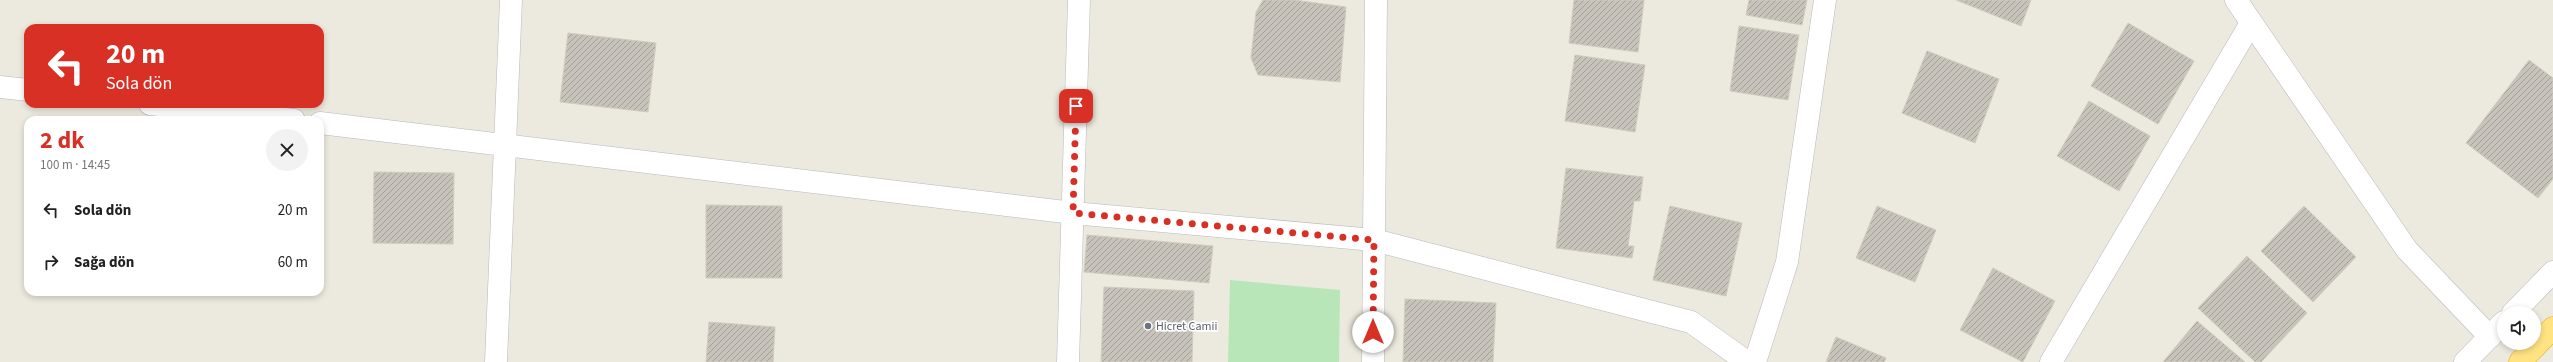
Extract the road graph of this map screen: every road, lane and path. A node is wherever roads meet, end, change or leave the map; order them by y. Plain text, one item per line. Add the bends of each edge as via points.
1 (511, 0) edge
2 (1079, 0) edge
3 (1376, 0) edge
4 (1825, 0) edge
5 (2236, 0) edge
6 (2251, 23) junction
7 (0, 87) edge
8 (24, 90) edge
9 (186, 108) edge
10 (258, 116) edge
11 (324, 123) edge
12 (504, 144) junction
13 (1073, 213) junction
14 (1374, 240) junction
15 (2553, 272) edge
16 (2520, 306) edge
17 (2553, 328) edge
18 (2497, 329) edge
19 (496, 362) edge
20 (1068, 362) edge
21 (1373, 362) edge
22 (1747, 362) edge
23 (1755, 362) edge
24 (2051, 362) edge
25 (2465, 362) edge
26 (2520, 362) edge

1 - 12 street
2 - 13 street
3 - 14 street
4 - 23 street via 1787,262
5 - 6 street
6 - 18 street via 2407,250
6 - 24 street
7 - 8 street
9 - 10 street
11 - 12 street
12 - 13 street
12 - 19 street
13 - 14 street
13 - 20 street
14 - 21 street
14 - 22 street via 1691,322
15 - 16 street
17 - 26 highway
18 - 25 street

